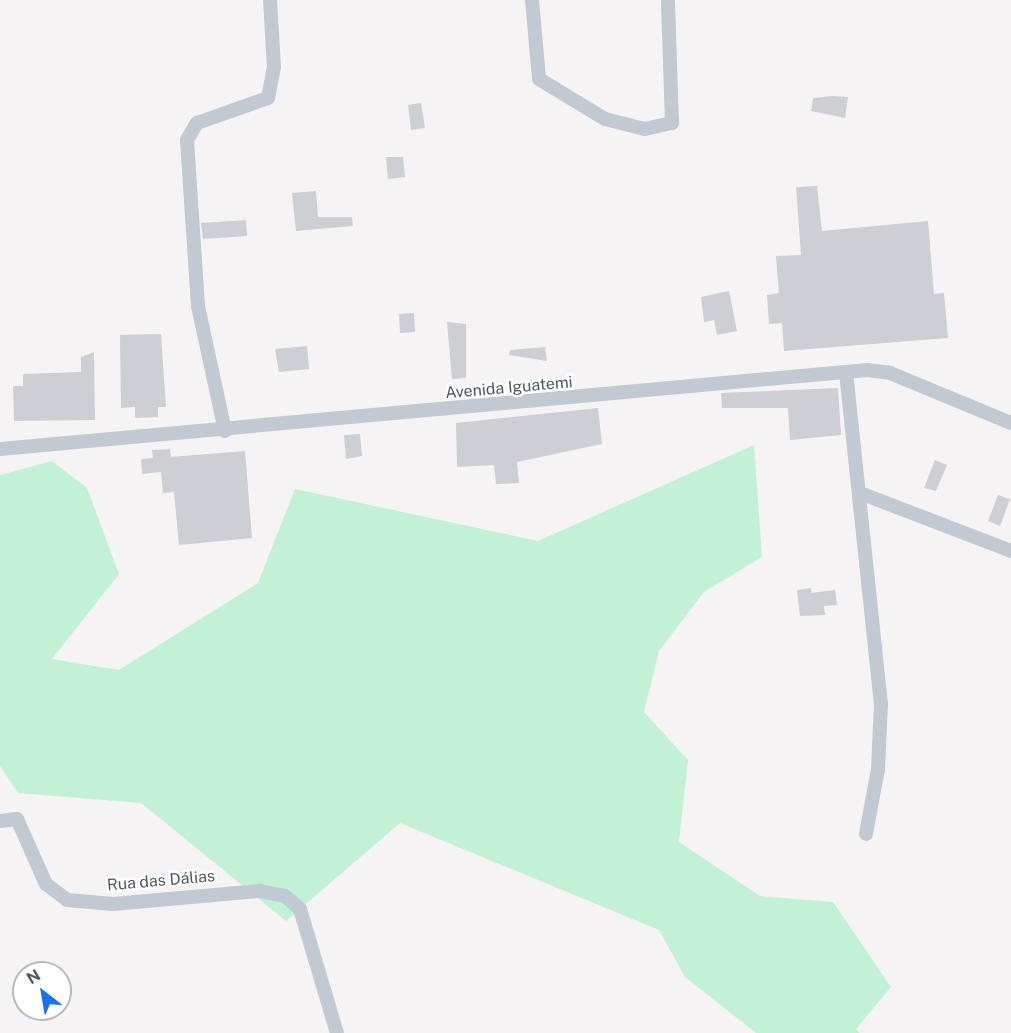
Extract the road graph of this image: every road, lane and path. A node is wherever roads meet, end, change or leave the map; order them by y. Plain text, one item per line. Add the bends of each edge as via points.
1 (270, 0) edge
2 (532, 0) edge
3 (668, 0) edge
4 (846, 372) junction
5 (1011, 423) edge
6 (225, 431) junction
7 (0, 449) edge
8 (860, 493) junction
9 (1011, 551) edge
10 (0, 821) edge
11 (866, 834) dead end
12 (337, 1033) edge

1 - 6 street via 274,67 268,98 197,123 187,140 198,306
2 - 3 street via 539,80 605,119 645,129 672,123
4 - 5 street, Avenida Iguatemi via 890,373
4 - 6 street, Avenida Iguatemi
4 - 8 street
6 - 7 street, Avenida Iguatemi
8 - 9 street
8 - 11 street via 881,703 878,769
10 - 12 street, Rua das Dálias via 17,819 46,884 67,900 113,904 260,891 285,896 300,909

